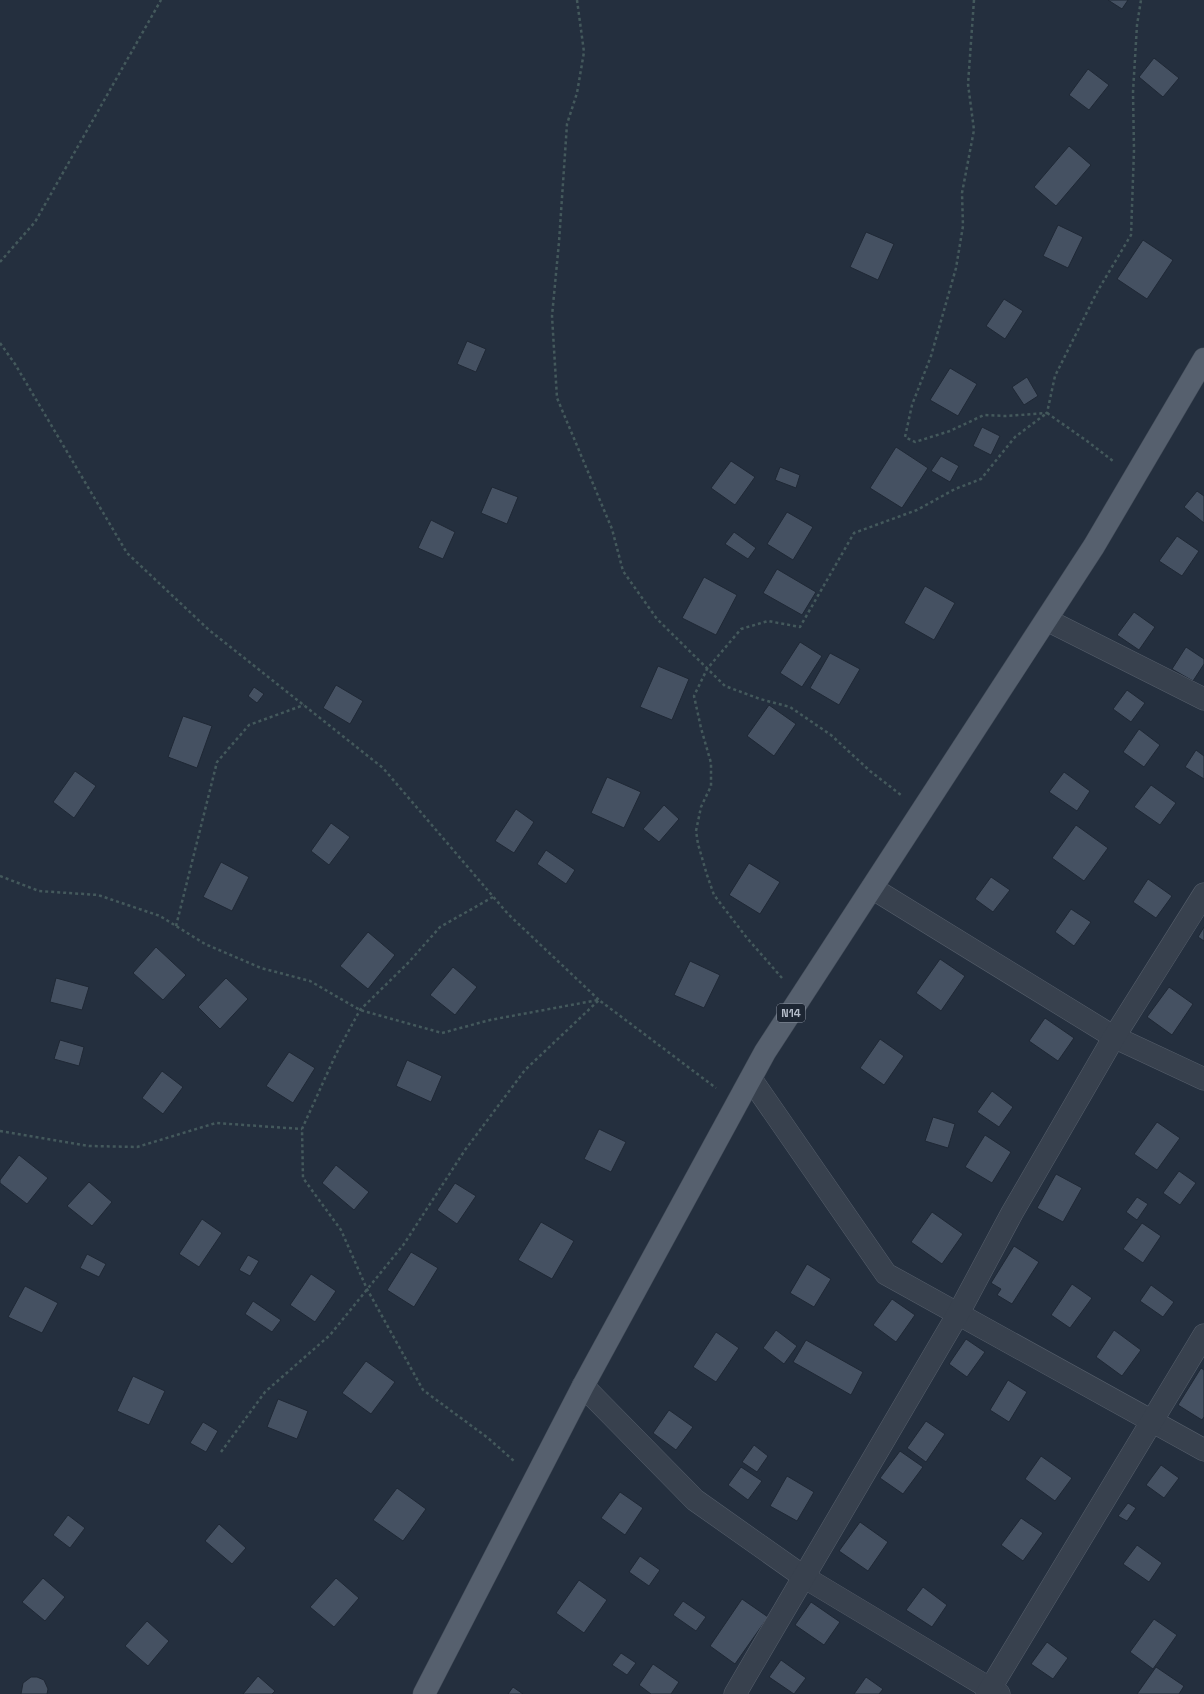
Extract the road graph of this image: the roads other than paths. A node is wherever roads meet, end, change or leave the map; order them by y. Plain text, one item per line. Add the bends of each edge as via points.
1 (1204, 359) edge
2 (1046, 620) junction
3 (1204, 699) edge
4 (872, 888) junction
5 (1204, 894) edge
6 (1114, 1037) junction
7 (751, 1079) junction
8 (1204, 1079) edge
9 (958, 1314) junction
10 (1204, 1335) edge
11 (582, 1386) junction
12 (1152, 1420) junction
13 (1204, 1450) edge
14 (804, 1578) junction
15 (430, 1692) edge
16 (992, 1692) edge
17 (735, 1694) edge

1 - 2 main road, N14 via 1094,546
2 - 3 street
2 - 4 main road, N14
4 - 6 street
4 - 7 main road, N14 via 765,1052
5 - 6 street
6 - 8 street
6 - 9 street via 1012,1213
7 - 9 street via 886,1274
7 - 11 main road, N14
9 - 12 street
9 - 14 street
10 - 12 street
11 - 14 street via 695,1500
11 - 15 main road, N14
12 - 13 street
12 - 16 street
14 - 16 street
14 - 17 street

